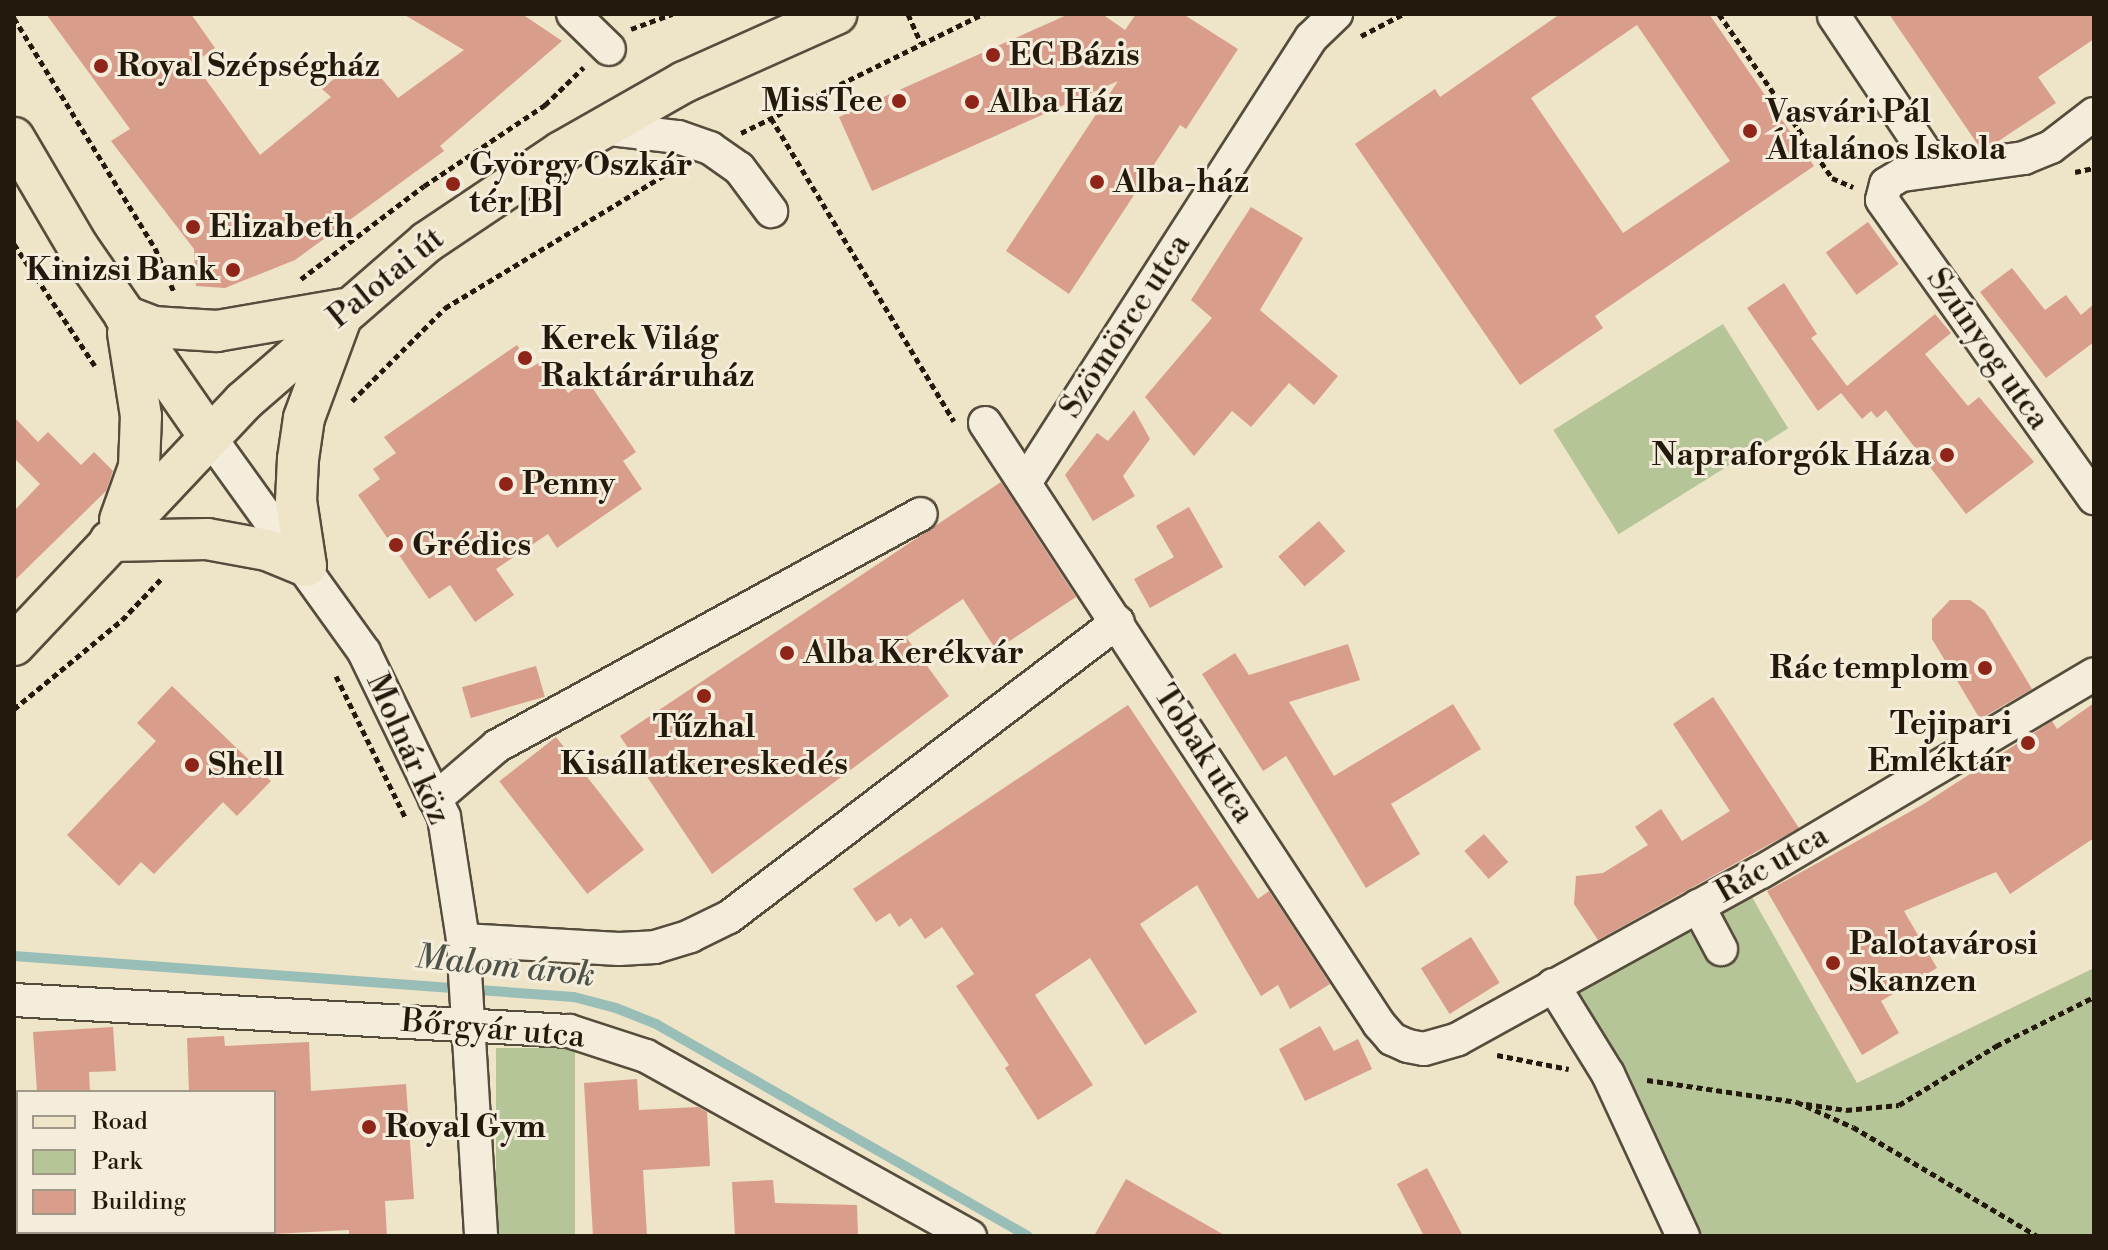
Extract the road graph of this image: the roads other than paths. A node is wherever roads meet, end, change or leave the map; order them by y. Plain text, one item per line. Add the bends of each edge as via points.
1 (573, 14) edge
2 (836, 14) edge
3 (1834, 16) dead end
4 (1343, 28) edge
5 (609, 49) road end
6 (2094, 114) edge
7 (602, 128) junction
8 (14, 138) edge
9 (1937, 170) junction
10 (771, 211) dead end
11 (344, 309) junction
12 (125, 316) junction
13 (970, 422) road end
14 (209, 436) junction
15 (1025, 483) junction
16 (2094, 498) edge
17 (921, 514) dead end
18 (110, 541) junction
19 (306, 566) junction
20 (1118, 622) junction
21 (14, 645) edge
22 (2094, 674) edge
23 (435, 799) junction
24 (1698, 906) junction
25 (463, 940) junction
26 (1721, 949) dead end
27 (1553, 985) junction
28 (466, 999) junction
29 (14, 1000) edge
30 (1452, 1042) joint
31 (481, 1236) edge
32 (970, 1236) edge
33 (1683, 1236) edge

1 - 5 street
2 - 7 main road, Palotai út via 696,76
3 - 9 street
4 - 15 street, Szömörce utca via 1311,38
6 - 9 street via 2051,147 2024,158
7 - 10 street via 678,137 710,148 739,168
7 - 11 main road, Palotai út via 479,204
8 - 12 main road
9 - 16 street, Szúnyog utca via 1901,175 1886,184 1882,200
11 - 12 main road via 217,331 153,327
11 - 14 main road, Palotai út
11 - 19 main road via 304,418 296,501
12 - 14 main road
12 - 18 main road via 141,416 139,467
13 - 15 street, Tobak utca
14 - 18 main road, Palotai út
14 - 19 street
15 - 20 street, Tobak utca
17 - 23 street via 497,746
18 - 19 main road via 207,539 267,550
18 - 21 main road, Palotai út
19 - 23 street, Molnár köz via 364,652
20 - 25 street via 752,900 690,936 655,947 619,949
20 - 30 street, Tobak utca via 1379,1024 1392,1039 1408,1046
22 - 24 street, Rác utca
23 - 25 street, Molnár köz via 447,830
24 - 26 street
24 - 27 street, Rác utca
25 - 28 street, Molnár köz
27 - 30 street, Rác utca
27 - 33 street via 1608,1074
28 - 29 street, Bőrgyár utca
28 - 31 street, Molnár köz
28 - 32 street, Bőrgyár utca via 646,1056

